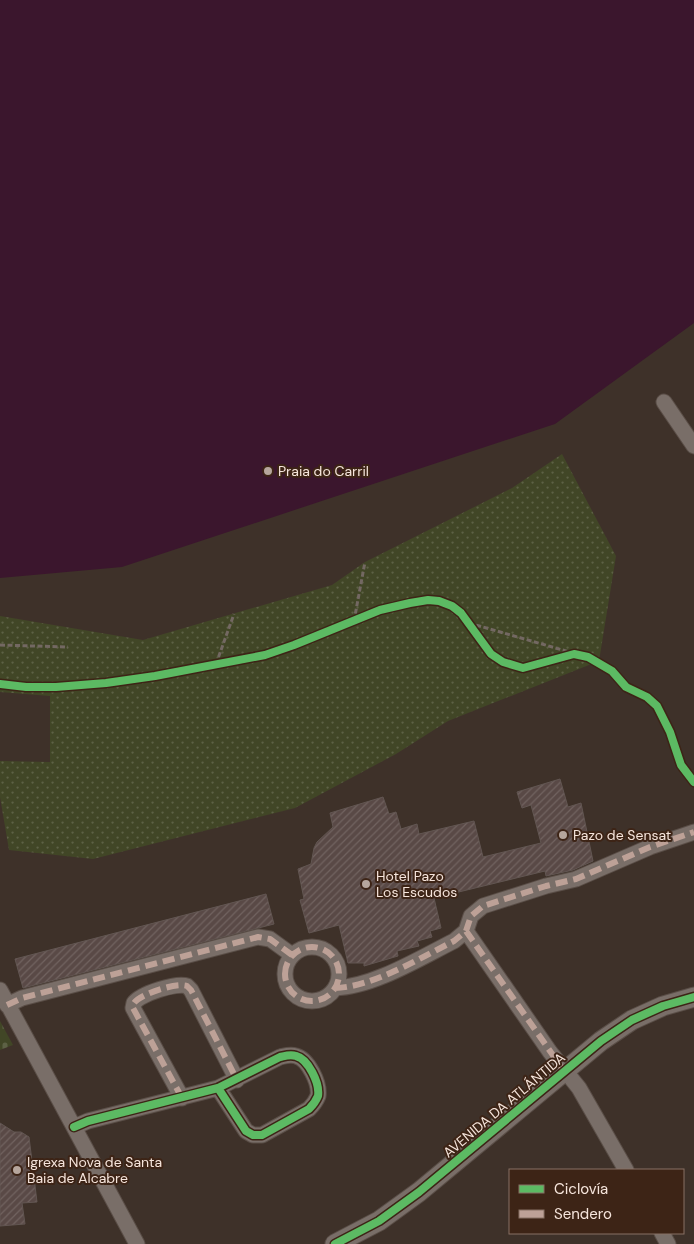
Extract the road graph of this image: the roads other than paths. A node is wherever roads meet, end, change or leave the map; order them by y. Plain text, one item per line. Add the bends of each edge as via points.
1 (664, 402) dead end
2 (694, 446) edge
3 (694, 832) edge
4 (466, 931) junction
5 (292, 955) junction
6 (336, 988) junction
7 (0, 990) edge
8 (694, 997) edge
9 (7, 1005) junction
10 (564, 1071) junction
11 (237, 1080) junction
12 (218, 1088) junction
13 (182, 1098) junction
14 (74, 1128) junction
15 (625, 1169) edge
16 (137, 1244) edge
17 (335, 1244) edge

1 - 2 street
3 - 4 street via 576,879 483,906 471,916
4 - 6 street via 454,941 366,983
4 - 10 street
5 - 6 street via 309,947 327,951 338,966
5 - 6 street via 285,968 285,976 290,990 297,996 317,1000
5 - 9 street via 270,939 258,937 22,998
7 - 9 street
8 - 10 street, AVENIDA DA ATLÁNTIDA via 632,1020
9 - 14 street
10 - 15 street via 578,1088
10 - 17 street, AVENIDA DA ATLÁNTIDA via 419,1192 379,1221
11 - 12 street
11 - 12 street via 280,1057 296,1056 307,1065 318,1094 309,1109 262,1135 253,1135 246,1131
11 - 13 street via 187,986 178,985 140,996 133,1008
12 - 13 street
13 - 14 street via 88,1121
14 - 16 street

